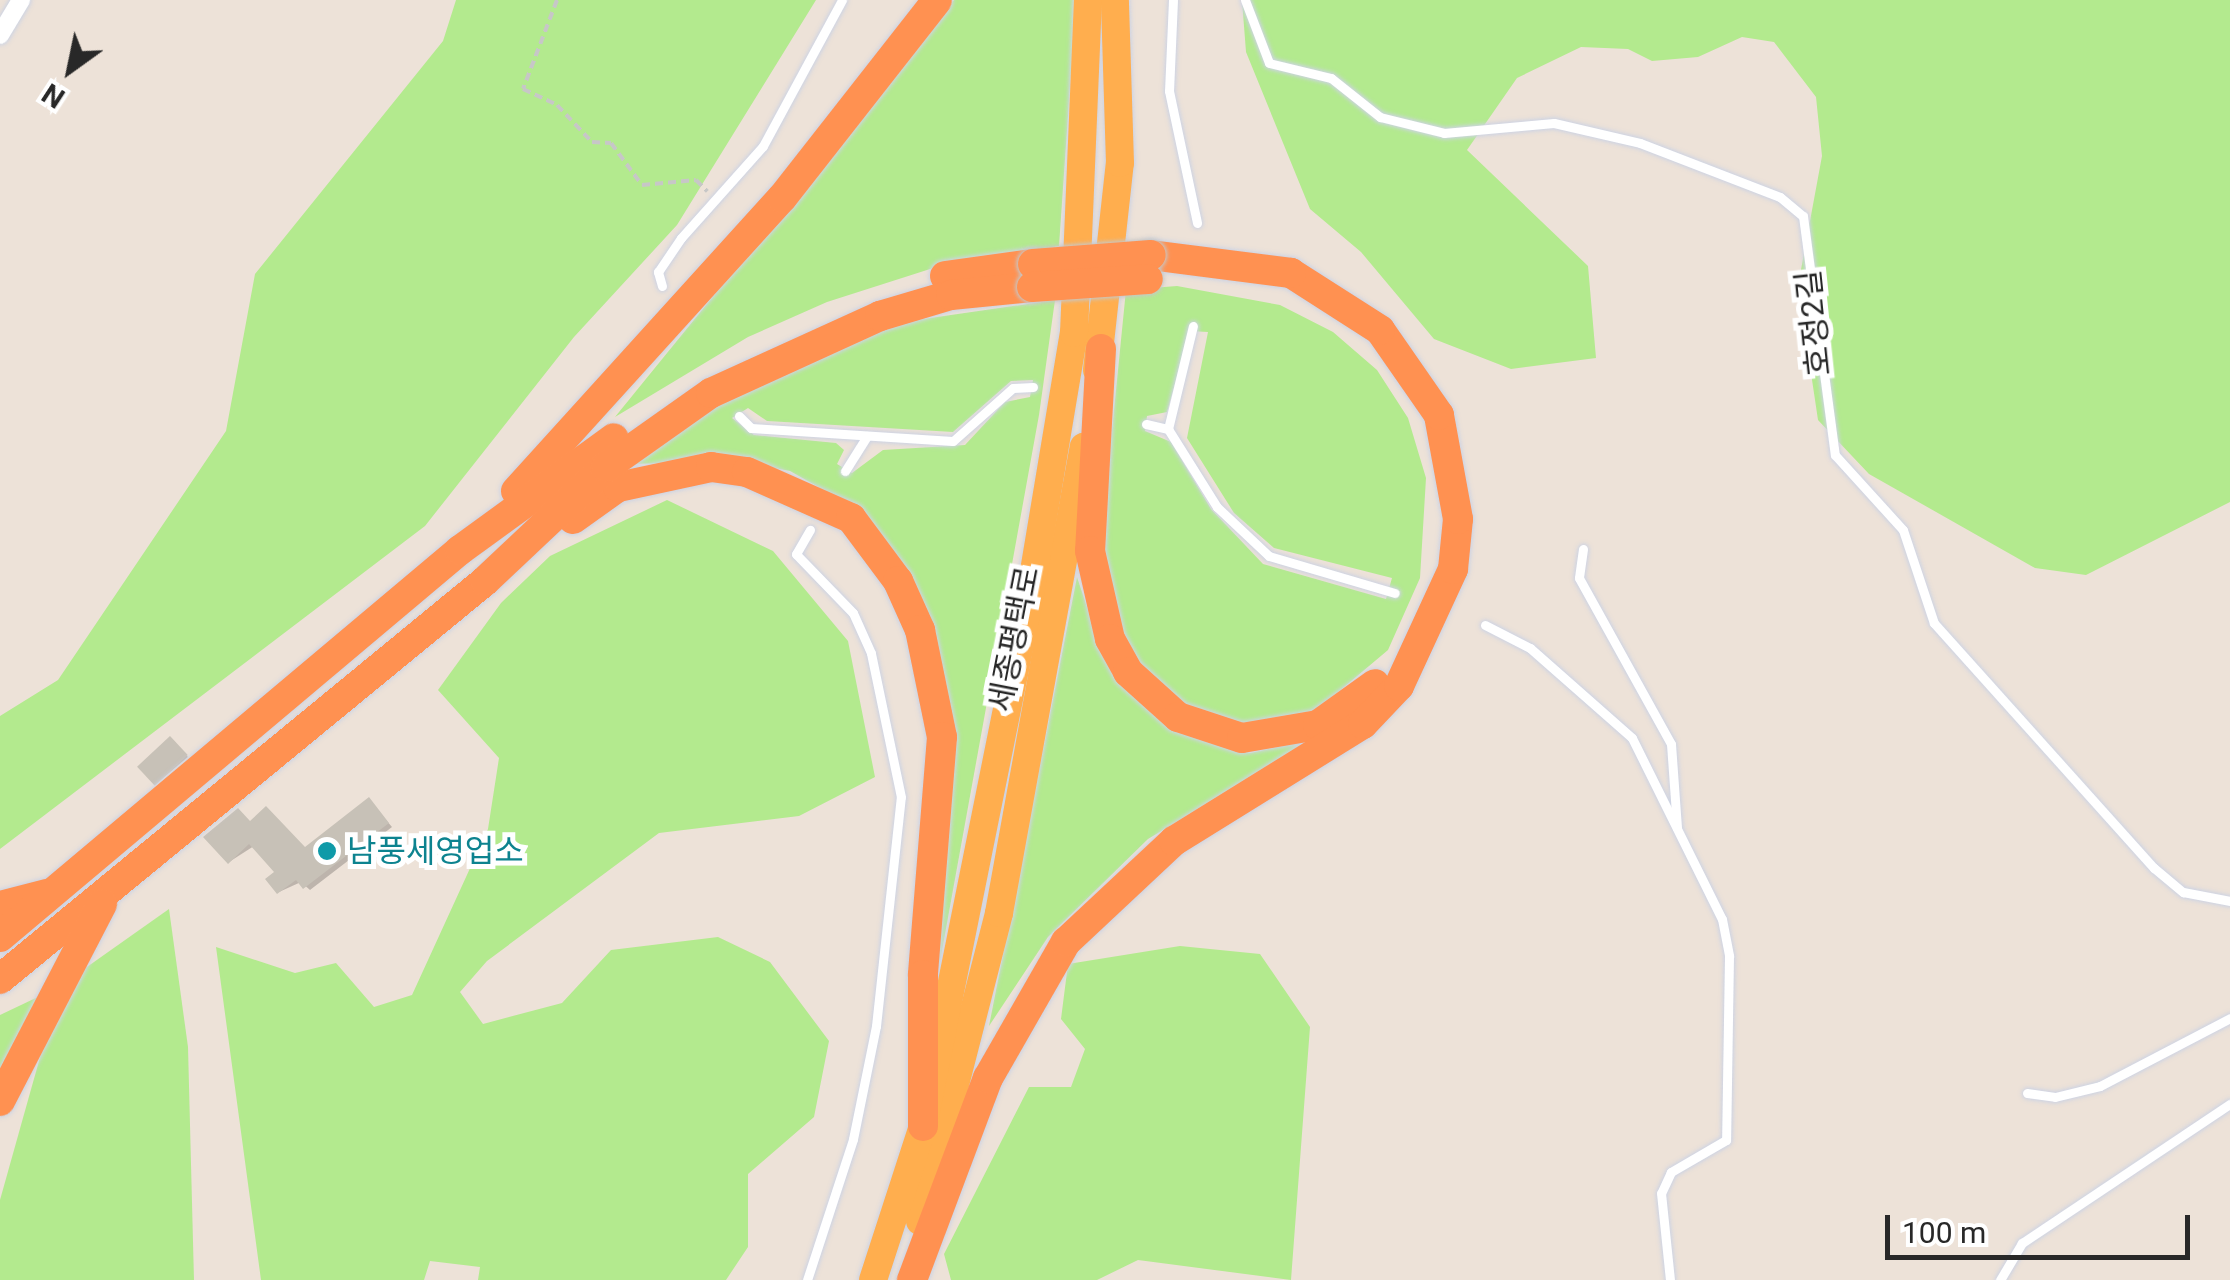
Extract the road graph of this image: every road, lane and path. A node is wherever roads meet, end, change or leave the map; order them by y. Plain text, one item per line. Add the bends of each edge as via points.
1 (21, 0) edge
2 (557, 0) edge
3 (842, 0) edge
4 (937, 0) edge
5 (1088, 0) edge
6 (1115, 0) edge
7 (1173, 0) edge
8 (1245, 0) edge
9 (0, 35) edge
10 (717, 200) junction
11 (1197, 222) dead end
12 (1150, 267) junction
13 (1033, 275) junction
14 (662, 286) dead end
15 (1193, 326) dead end
16 (1101, 349) junction
17 (1034, 386) dead end
18 (739, 416) dead end
19 (1146, 424) dead end
20 (1168, 429) junction
21 (866, 436) junction
22 (845, 470) dead end
23 (810, 530) dead end
24 (1583, 549) dead end
25 (460, 550) junction
26 (485, 581) junction
27 (1396, 593) dead end
28 (1485, 624) dead end
29 (1677, 830) junction
30 (108, 891) junction
31 (55, 892) junction
32 (2230, 901) edge
33 (0, 906) edge
34 (0, 938) edge
35 (0, 979) edge
36 (2230, 1018) edge
37 (2026, 1093) dead end
38 (0, 1101) edge
39 (2230, 1104) edge
40 (922, 1126) junction
41 (806, 1280) edge
42 (873, 1280) edge
43 (902, 1280) edge
44 (912, 1280) edge
45 (1670, 1280) edge
46 (2000, 1280) edge

1 - 9 street
2 - 10 path via 523,88 557,105 592,142 611,142 642,185 696,180
3 - 10 lane via 790,102
4 - 25 highway via 782,198
5 - 40 highway, 세종평택로 via 1074,333 988,828
6 - 16 highway, 세종평택로 via 1120,163
7 - 11 lane via 1169,91
8 - 32 lane, 호정2길 via 1268,63 1331,78 1380,117 1444,133 1572,126 1780,197 1803,216 1836,454 1902,530 1934,623 2154,868 2183,892
10 - 14 lane via 658,272
12 - 13 highway, bridge
12 - 16 highway via 1239,280 1299,298 1360,337 1410,396 1439,491 1435,569 1409,640 1351,708 1278,737 1242,738 1178,717 1128,672 1110,639 1090,550
12 - 44 highway via 1291,273 1380,330 1438,414 1458,520 1452,568 1399,686 1363,724 1174,841 1066,942 988,1078
13 - 25 highway via 950,275 771,338
13 - 26 highway via 880,316 727,384 606,467
15 - 20 lane
16 - 43 highway, 세종평택로 via 999,913
17 - 21 lane via 1013,388 953,441
18 - 21 lane via 751,428
19 - 20 lane
20 - 27 lane via 1217,507 1270,556
21 - 22 lane
23 - 41 lane via 796,554 853,612 871,653 901,797 861,1101
24 - 29 lane via 1579,578 1671,744
25 - 31 highway
26 - 30 highway
26 - 40 highway via 618,488 712,467 790,485 852,518 875,544 920,630 942,738 923,976
28 - 29 lane via 1530,648 1632,738
29 - 45 lane via 1722,919 1731,1034 1726,1140 1671,1172 1661,1193
30 - 35 highway
30 - 38 highway
31 - 33 highway
31 - 34 highway
36 - 37 lane via 2100,1086 2056,1097
39 - 46 lane via 2022,1244
40 - 42 highway, 세종평택로

